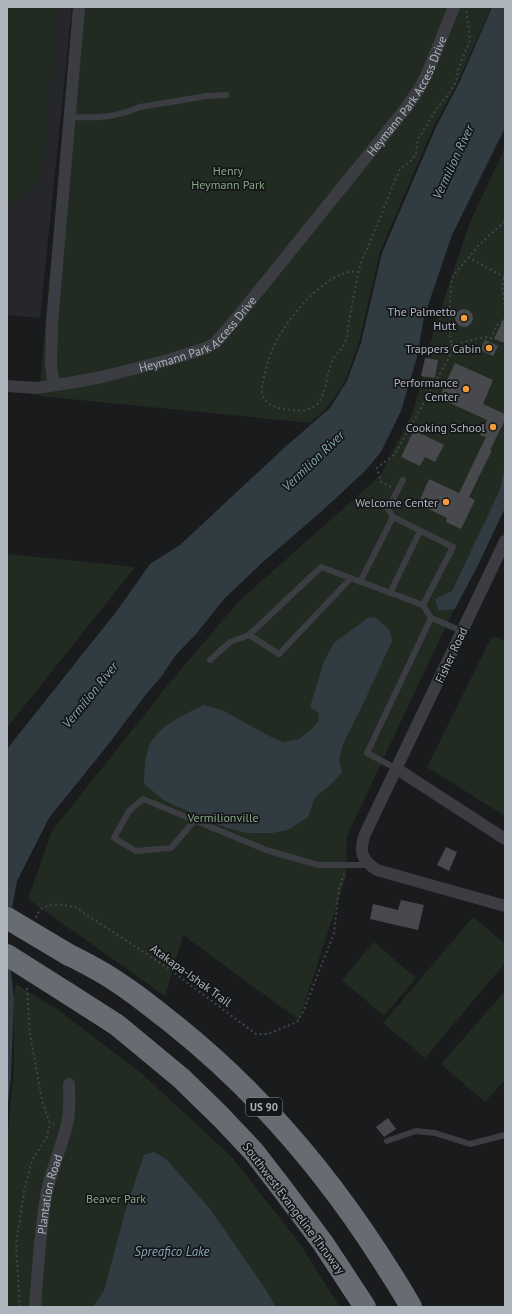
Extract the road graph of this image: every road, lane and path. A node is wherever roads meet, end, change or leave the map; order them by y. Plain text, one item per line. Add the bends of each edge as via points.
1 (79, 7) edge
2 (454, 7) edge
3 (466, 7) edge
4 (226, 95) dead end
5 (70, 117) junction
6 (505, 220) edge
7 (468, 257) junction
8 (359, 272) junction
9 (505, 273) edge
10 (504, 277) junction
11 (505, 306) edge
12 (505, 319) edge
13 (451, 344) junction
14 (54, 385) junction
15 (7, 386) edge
16 (403, 480) dead end
17 (397, 490) junction
18 (393, 518) junction
19 (420, 530) junction
20 (505, 541) edge
21 (351, 578) junction
22 (360, 582) junction
23 (390, 593) junction
24 (423, 605) junction
25 (431, 618) junction
26 (462, 631) junction
27 (249, 635) junction
28 (210, 660) dead end
29 (397, 768) junction
30 (195, 820) junction
31 (505, 839) edge
32 (347, 865) junction
33 (370, 865) junction
34 (505, 906) edge
35 (7, 918) edge
36 (36, 922) dead end
37 (7, 955) edge
38 (27, 984) dead end
39 (69, 1084) dead end
40 (50, 1123) junction
41 (66, 1127) junction
42 (505, 1135) edge
43 (387, 1141) dead end
44 (20, 1307) edge
45 (35, 1307) edge
46 (365, 1307) edge
47 (411, 1307) edge

1 - 5 street
2 - 14 street, Heymann Park Access Drive via 427,74 406,108 215,343 168,360 102,377
3 - 8 path via 470,40 456,82 422,132 412,160 400,169 362,259
4 - 5 lane via 140,107 109,117
5 - 14 street via 52,324 51,366
6 - 7 path
7 - 10 path
7 - 13 path via 453,276 451,284
8 - 8 path via 345,342 333,360 320,400 314,406 302,410 273,406 266,401 262,393 262,384 282,331 302,305 326,284 345,273
9 - 10 path
10 - 11 path via 502,287
12 - 13 path via 496,326 491,338 485,336
13 - 17 path via 452,352 395,454 377,468 381,482
14 - 15 street, Heymann Park Access Drive via 37,388
16 - 17 lane
17 - 18 lane via 388,509
18 - 19 lane
18 - 22 lane
19 - 23 lane
19 - 24 lane via 452,546
20 - 26 street, Fisher Road
21 - 22 lane
21 - 27 lane via 321,567
21 - 27 lane via 279,654
22 - 23 lane
23 - 24 lane
24 - 25 lane
25 - 26 lane
25 - 29 lane via 367,753
26 - 29 street, Fisher Road
27 - 28 lane via 230,642
29 - 31 street
29 - 33 street, Fisher Road via 363,841 362,854
30 - 30 lane via 171,848 136,851 114,838 129,811 143,799
30 - 32 lane via 274,852 318,865
32 - 33 lane
32 - 36 path, Atakapa-Ishak Trail via 339,888 334,933 303,1012 297,1022 268,1034 256,1034 248,1029 165,966 75,907 60,903 46,906 37,914
33 - 34 street via 377,870
35 - 47 highway, US 90, bridge via 96,969 150,1006 198,1044 245,1088 290,1136 341,1198
37 - 46 highway, Southwest Evangeline Thruway, bridge via 117,1025 181,1078 254,1152 323,1243
38 - 40 path via 30,1034 43,1104
39 - 41 street, Plantation Road
40 - 41 path
40 - 44 path via 46,1138 32,1160 28,1174 16,1244
41 - 45 street, Plantation Road via 47,1191
42 - 43 lane via 470,1144 435,1133 416,1131

